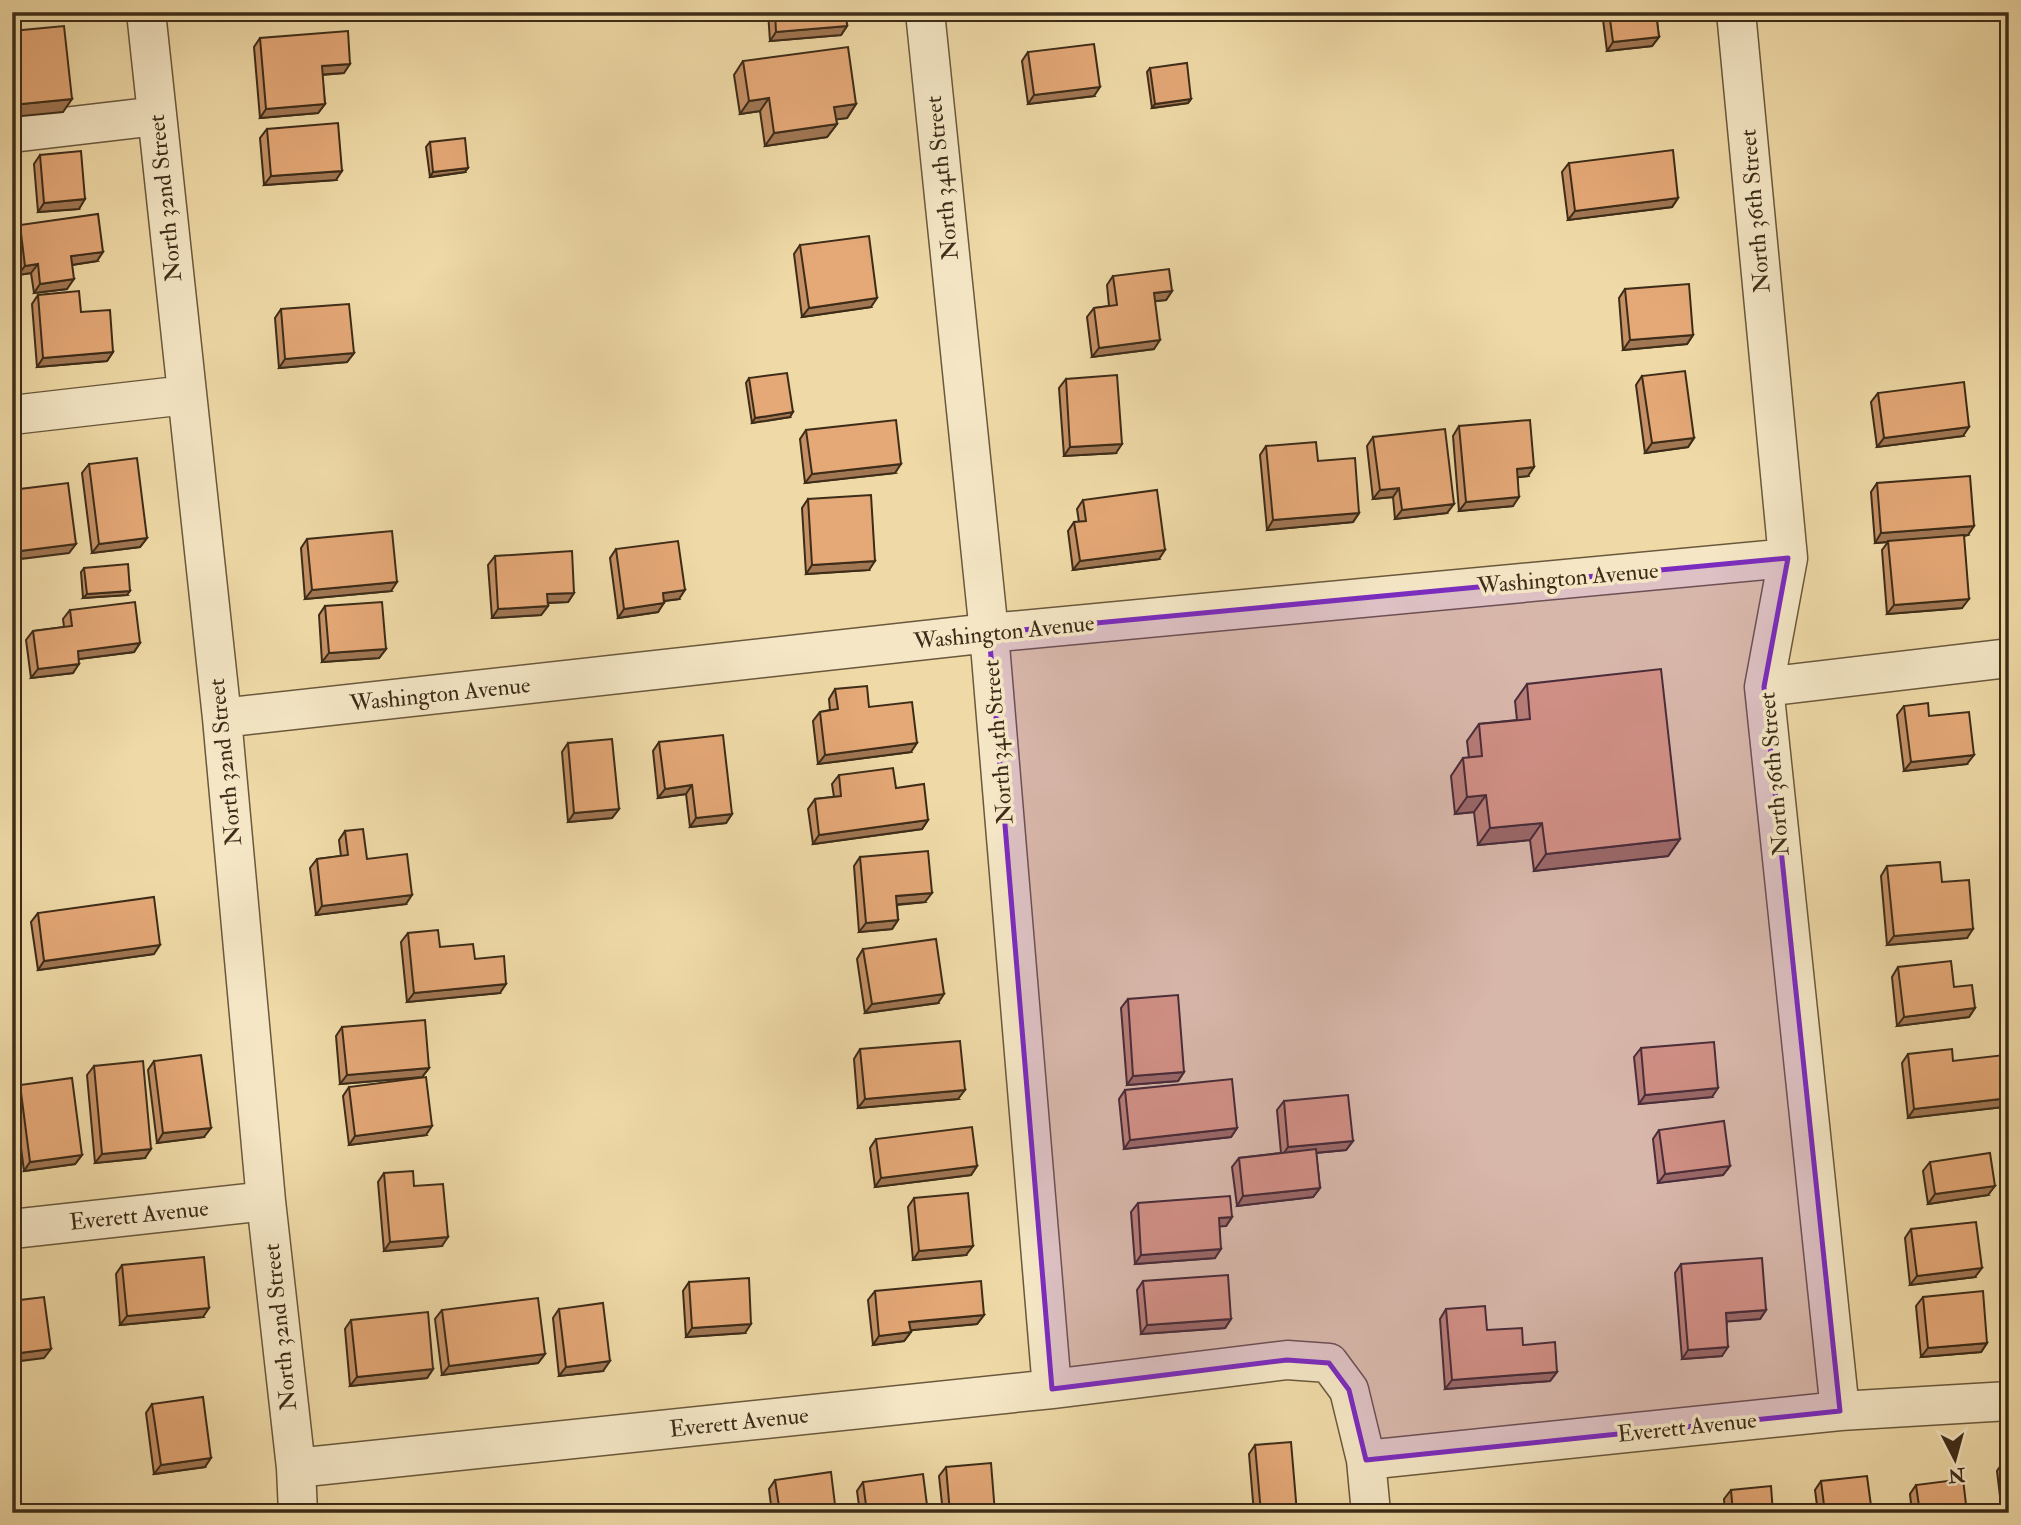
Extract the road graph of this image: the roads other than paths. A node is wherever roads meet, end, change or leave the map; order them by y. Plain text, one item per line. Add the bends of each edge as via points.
1 (146, 12) edge
2 (925, 12) edge
3 (1736, 12) edge
4 (157, 116) junction
5 (12, 133) edge
6 (186, 395) junction
7 (12, 415) edge
8 (1788, 558) junction
9 (989, 632) junction
10 (2009, 658) edge
11 (1764, 687) junction
12 (222, 718) junction
13 (265, 1201) junction
14 (12, 1228) edge
15 (1052, 1389) junction
16 (2009, 1401) edge
17 (1840, 1411) junction
18 (1366, 1460) junction
19 (296, 1468) junction
20 (298, 1513) edge
21 (1371, 1513) edge

1 - 4 street, North 32nd Street
2 - 9 street, North 34th Street
3 - 8 street, North 36th Street
4 - 5 street
4 - 6 street, North 32nd Street
6 - 7 street
6 - 12 street, North 32nd Street
8 - 9 street, Washington Avenue
8 - 11 street, North 36th Street
9 - 12 street, Washington Avenue
9 - 15 street, North 34th Street
10 - 11 street
11 - 17 street, North 36th Street
12 - 13 street, North 32nd Street
13 - 14 street, Everett Avenue
13 - 19 street, North 32nd Street
15 - 18 street, Everett Avenue via 1287,1360 1329,1363 1349,1390
15 - 19 street, Everett Avenue
16 - 17 street, Everett Avenue
17 - 18 street, Everett Avenue
18 - 21 street
19 - 20 street, North 32nd Street

